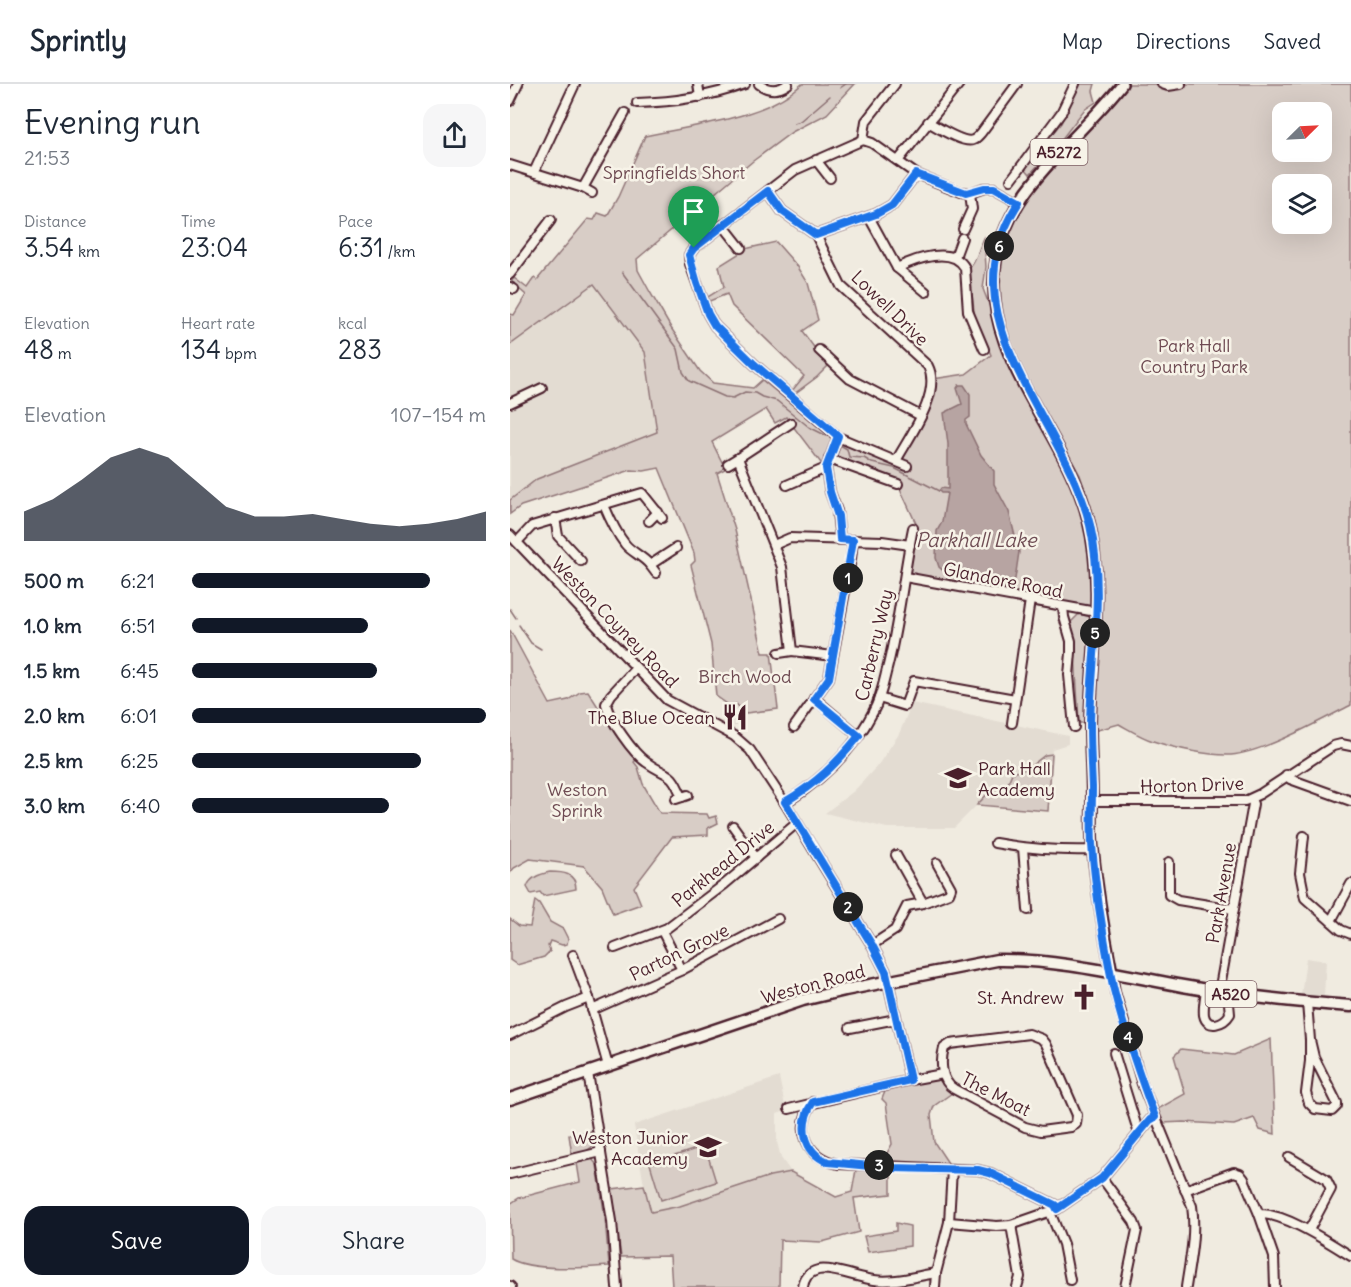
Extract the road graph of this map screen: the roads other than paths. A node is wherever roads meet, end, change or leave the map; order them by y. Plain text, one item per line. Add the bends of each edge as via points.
1 (518, 84) edge
2 (575, 84) edge
3 (698, 84) edge
4 (745, 84) edge
5 (759, 84) edge
6 (788, 84) edge
7 (895, 84) edge
8 (959, 84) edge
9 (1017, 84) edge
10 (1075, 84) edge
11 (1122, 84) edge
12 (1162, 84) edge
13 (1181, 84) edge
14 (700, 97) junction
15 (510, 101) edge
16 (639, 105) dead end
17 (625, 116) dead end
18 (928, 122) junction
19 (863, 140) junction
20 (816, 160) junction
21 (898, 161) junction
22 (510, 165) edge
23 (534, 172) junction
24 (916, 174) junction
25 (830, 178) dead end
26 (1011, 180) dead end
27 (583, 188) junction
28 (768, 191) junction
29 (592, 193) dead end
30 (970, 193) junction
31 (1019, 202) junction
32 (868, 217) junction
33 (551, 220) dead end
34 (723, 225) junction
35 (816, 235) junction
36 (740, 244) dead end
37 (955, 257) junction
38 (897, 268) junction
39 (510, 274) edge
40 (926, 292) dead end
41 (984, 349) dead end
42 (819, 350) dead end
43 (542, 388) dead end
44 (510, 403) edge
45 (921, 416) junction
46 (791, 423) dead end
47 (838, 436) junction
48 (738, 458) junction
49 (829, 459) junction
50 (896, 461) junction
51 (728, 464) dead end
52 (907, 466) dead end
53 (826, 468) junction
54 (639, 483) dead end
55 (898, 484) dead end
56 (787, 485) dead end
57 (642, 493) junction
58 (604, 506) junction
59 (555, 519) junction
60 (649, 521) dead end
61 (914, 528) dead end
62 (510, 535) edge
63 (840, 539) junction
64 (853, 540) junction
65 (517, 542) junction
66 (774, 545) junction
67 (910, 545) junction
68 (671, 548) dead end
69 (581, 561) dead end
70 (905, 577) junction
71 (1030, 600) junction
72 (1063, 607) junction
73 (1096, 612) junction
74 (792, 651) junction
75 (779, 653) dead end
76 (833, 656) junction
77 (636, 668) junction
78 (879, 698) junction
79 (814, 699) junction
80 (1015, 699) junction
81 (1012, 723) dead end
82 (794, 727) dead end
83 (1074, 727) dead end
84 (859, 736) junction
85 (1351, 746) edge
86 (1286, 775) junction
87 (682, 797) dead end
88 (1251, 800) junction
89 (1092, 801) junction
90 (1351, 801) edge
91 (785, 802) junction
92 (797, 823) junction
93 (733, 826) dead end
94 (1304, 836) dead end
95 (995, 843) dead end
96 (1023, 848) junction
97 (1093, 850) junction
98 (896, 855) dead end
99 (756, 858) junction
100 (1169, 862) dead end
101 (937, 863) dead end
102 (1351, 884) edge
103 (923, 903) junction
104 (1233, 909) junction
105 (1028, 910) dead end
106 (778, 919) dead end
107 (1331, 921) junction
108 (664, 929) junction
109 (1351, 934) edge
110 (872, 945) junction
111 (615, 948) dead end
112 (573, 955) dead end
113 (682, 970) junction
114 (1112, 973) junction
115 (889, 981) junction
116 (1206, 990) junction
117 (1223, 992) junction
118 (589, 998) junction
119 (1307, 1003) junction
120 (1351, 1006) edge
121 (592, 1010) junction
122 (896, 1020) junction
123 (850, 1028) dead end
124 (510, 1035) edge
125 (1310, 1040) junction
126 (1114, 1053) dead end
127 (608, 1066) junction
128 (588, 1073) junction
129 (943, 1074) junction
130 (910, 1080) junction
131 (510, 1099) edge
132 (813, 1102) junction
133 (789, 1109) dead end
134 (1155, 1117) junction
135 (1139, 1134) junction
136 (601, 1152) junction
137 (1288, 1157) dead end
138 (952, 1169) junction
139 (510, 1174) edge
140 (1102, 1178) junction
141 (1185, 1190) junction
142 (1054, 1210) junction
143 (1259, 1214) junction
144 (949, 1222) junction
145 (1011, 1225) junction
146 (1309, 1230) junction
147 (1351, 1256) edge
148 (936, 1273) junction
149 (1071, 1275) dead end
150 (617, 1287) edge
151 (803, 1287) edge
152 (935, 1287) edge
153 (1017, 1287) edge
154 (1125, 1287) edge
155 (1186, 1287) edge
156 (1275, 1287) edge

1 - 15 street
2 - 23 street
3 - 14 street
4 - 14 street
5 - 6 street via 772,90
7 - 19 street via 866,121
8 - 18 street
9 - 18 street via 973,140
10 - 26 street via 1061,113 1014,169
11 - 31 main road, A5272 via 1048,164
12 - 13 street
14 - 16 street
17 - 27 street
18 - 21 street
19 - 20 street
19 - 21 street
20 - 25 street
20 - 28 street
21 - 24 street
22 - 23 street
23 - 27 street
24 - 30 street
24 - 32 street via 892,205
27 - 29 street
28 - 34 street
28 - 35 street, Lowell Drive via 782,211
30 - 31 street via 994,188
30 - 37 street via 972,209
31 - 73 main road, A5272 via 998,247 994,273 996,309 1014,363 1082,497 1094,547
32 - 35 street
32 - 38 street
33 - 39 street via 542,225
34 - 36 street
34 - 47 street via 689,255 708,314 754,364
35 - 45 street, Lowell Drive via 841,286 928,366 933,380
37 - 38 street via 920,258
37 - 41 street via 966,268 968,312
38 - 40 street
42 - 45 street via 850,379
43 - 44 street
45 - 50 street, Lowell Drive
46 - 48 street via 781,424
47 - 49 street
47 - 50 street
48 - 51 street
48 - 66 street
49 - 53 street
49 - 55 street
50 - 52 street
53 - 56 street
53 - 63 street
54 - 57 street
57 - 58 street
57 - 60 street via 660,515
58 - 59 street
58 - 68 street via 626,546 653,569
59 - 65 street via 532,526
59 - 69 street via 558,536
61 - 67 street, Carberry Way
62 - 65 street, Weston Coyney Road
63 - 64 street
63 - 66 street via 790,538
64 - 67 street
64 - 76 street
65 - 77 street, Weston Coyney Road
66 - 74 street via 782,567
67 - 70 street, Carberry Way
70 - 71 street, Glandore Road
70 - 78 street, Carberry Way
71 - 72 street, Glandore Road
71 - 80 street
72 - 73 street, Glandore Road
72 - 83 street via 1071,641 1069,675
73 - 89 main road, A5272 via 1090,726
74 - 75 street
74 - 76 street
76 - 79 street via 829,678
77 - 87 street via 610,695 608,712 645,761 675,780
77 - 91 street, Weston Coyney Road via 667,699 734,736 750,750
78 - 80 street via 905,706 914,681
78 - 84 street, Carberry Way
79 - 82 street
79 - 84 street
80 - 81 street
84 - 91 street, Carberry Way via 819,780
85 - 86 street, Horton Drive via 1333,746
86 - 88 street, Horton Drive
86 - 90 street
88 - 89 street, Horton Drive
88 - 104 street, Park Avenue
89 - 97 main road, A5272
91 - 92 street, Weston Coyney Road
92 - 99 street, Parkhead Drive
92 - 110 street, Weston Coyney Road
93 - 99 street
94 - 107 street via 1300,873 1305,898
95 - 96 street
96 - 97 street
96 - 105 street
97 - 114 main road, A5272
98 - 103 street
99 - 108 street, Parkhead Drive
100 - 104 street via 1170,895 1178,900
101 - 103 street via 951,888 949,893
102 - 107 street
103 - 110 street via 907,906 895,930
104 - 117 street, Park Avenue
106 - 113 street, Parton Grove
107 - 109 street
108 - 111 street, Parkhead Drive
108 - 113 street
110 - 115 street, Weston Coyney Road
112 - 118 street
113 - 121 street, Parton Grove
114 - 115 highway, Weston Road / A520 via 997,960
114 - 116 highway, Weston Road / A520
114 - 134 street via 1135,1062
115 - 122 street, Weston Coyney Road
115 - 127 highway, Weston Road / A520 via 803,1000
116 - 117 highway, Weston Road / A520
116 - 117 street via 1204,1014 1208,1022 1215,1024 1230,1014
117 - 119 highway, Weston Road / A520
118 - 121 street
118 - 124 street
119 - 120 highway, Weston Road / A520
119 - 125 street
121 - 127 street
122 - 123 street
122 - 130 street, Weston Coyney Road
125 - 125 street via 1314,1057 1337,1103 1332,1111 1316,1109 1309,1103 1306,1093
126 - 135 street
127 - 128 highway, Weston Road / A520
128 - 131 highway, Weston Road / A520
128 - 136 street
129 - 129 street, The Moat via 942,1054 950,1044 1029,1034 1038,1037 1046,1044 1077,1115 1076,1124 1041,1131 1025,1127 948,1086
129 - 130 street
130 - 132 street
132 - 133 street
132 - 138 street via 804,1122 804,1134 819,1158 838,1164
134 - 135 street
134 - 141 street
135 - 140 street
136 - 139 street
136 - 150 street
137 - 146 street via 1326,1179 1331,1189
138 - 142 street via 990,1173 1055,1205
138 - 144 street
140 - 142 street
140 - 154 street via 1137,1230
141 - 143 street via 1234,1172 1240,1174
141 - 155 street via 1194,1219
142 - 145 street
142 - 149 street
143 - 146 street
143 - 156 street via 1274,1257
144 - 145 street
144 - 148 street
145 - 153 street via 1020,1277
146 - 147 street
148 - 151 street via 876,1281 816,1270 804,1280
148 - 152 street

